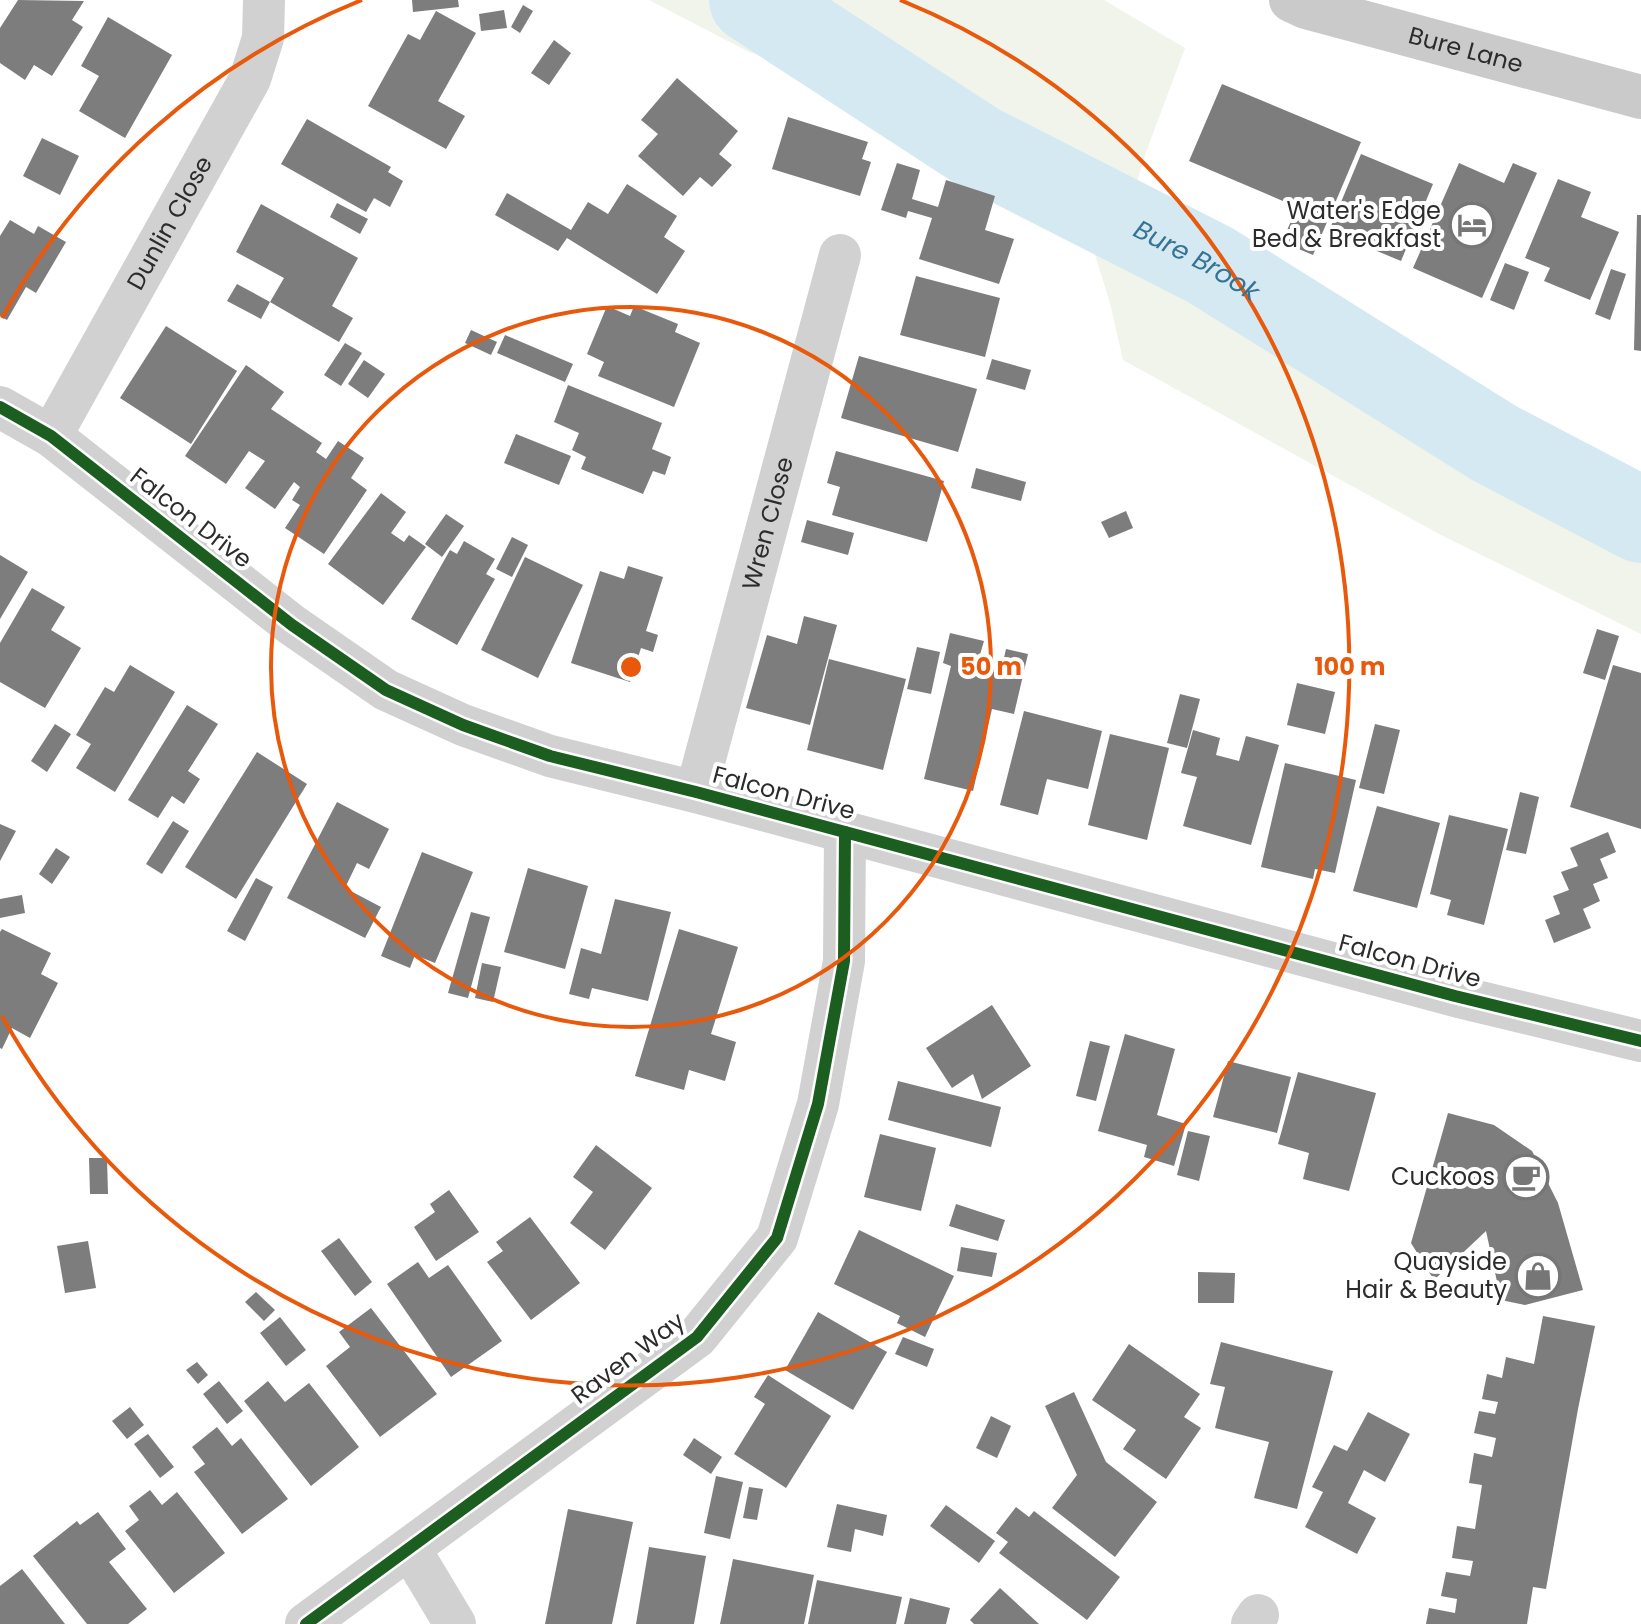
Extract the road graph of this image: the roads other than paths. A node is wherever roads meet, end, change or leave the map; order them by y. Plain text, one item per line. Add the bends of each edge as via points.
1 (264, 0) edge
2 (1291, 0) edge
3 (1641, 97) edge
4 (840, 255) dead end
5 (0, 407) edge
6 (51, 436) junction
7 (696, 792) junction
8 (845, 832) junction
9 (1641, 1041) edge
10 (410, 1549) junction
11 (306, 1624) edge
12 (455, 1624) edge

1 - 6 street, Dunlin Close via 263,38 250,79
2 - 3 street, Bure Lane
4 - 7 street, Wren Close
5 - 6 street, Falcon Drive
6 - 7 street, Falcon Drive via 292,625 386,690 550,756
7 - 8 street, Falcon Drive
8 - 9 street, Falcon Drive
8 - 10 street, Raven Way via 844,961 818,1104 777,1238 697,1337
10 - 11 street, Raven Way
10 - 12 street

